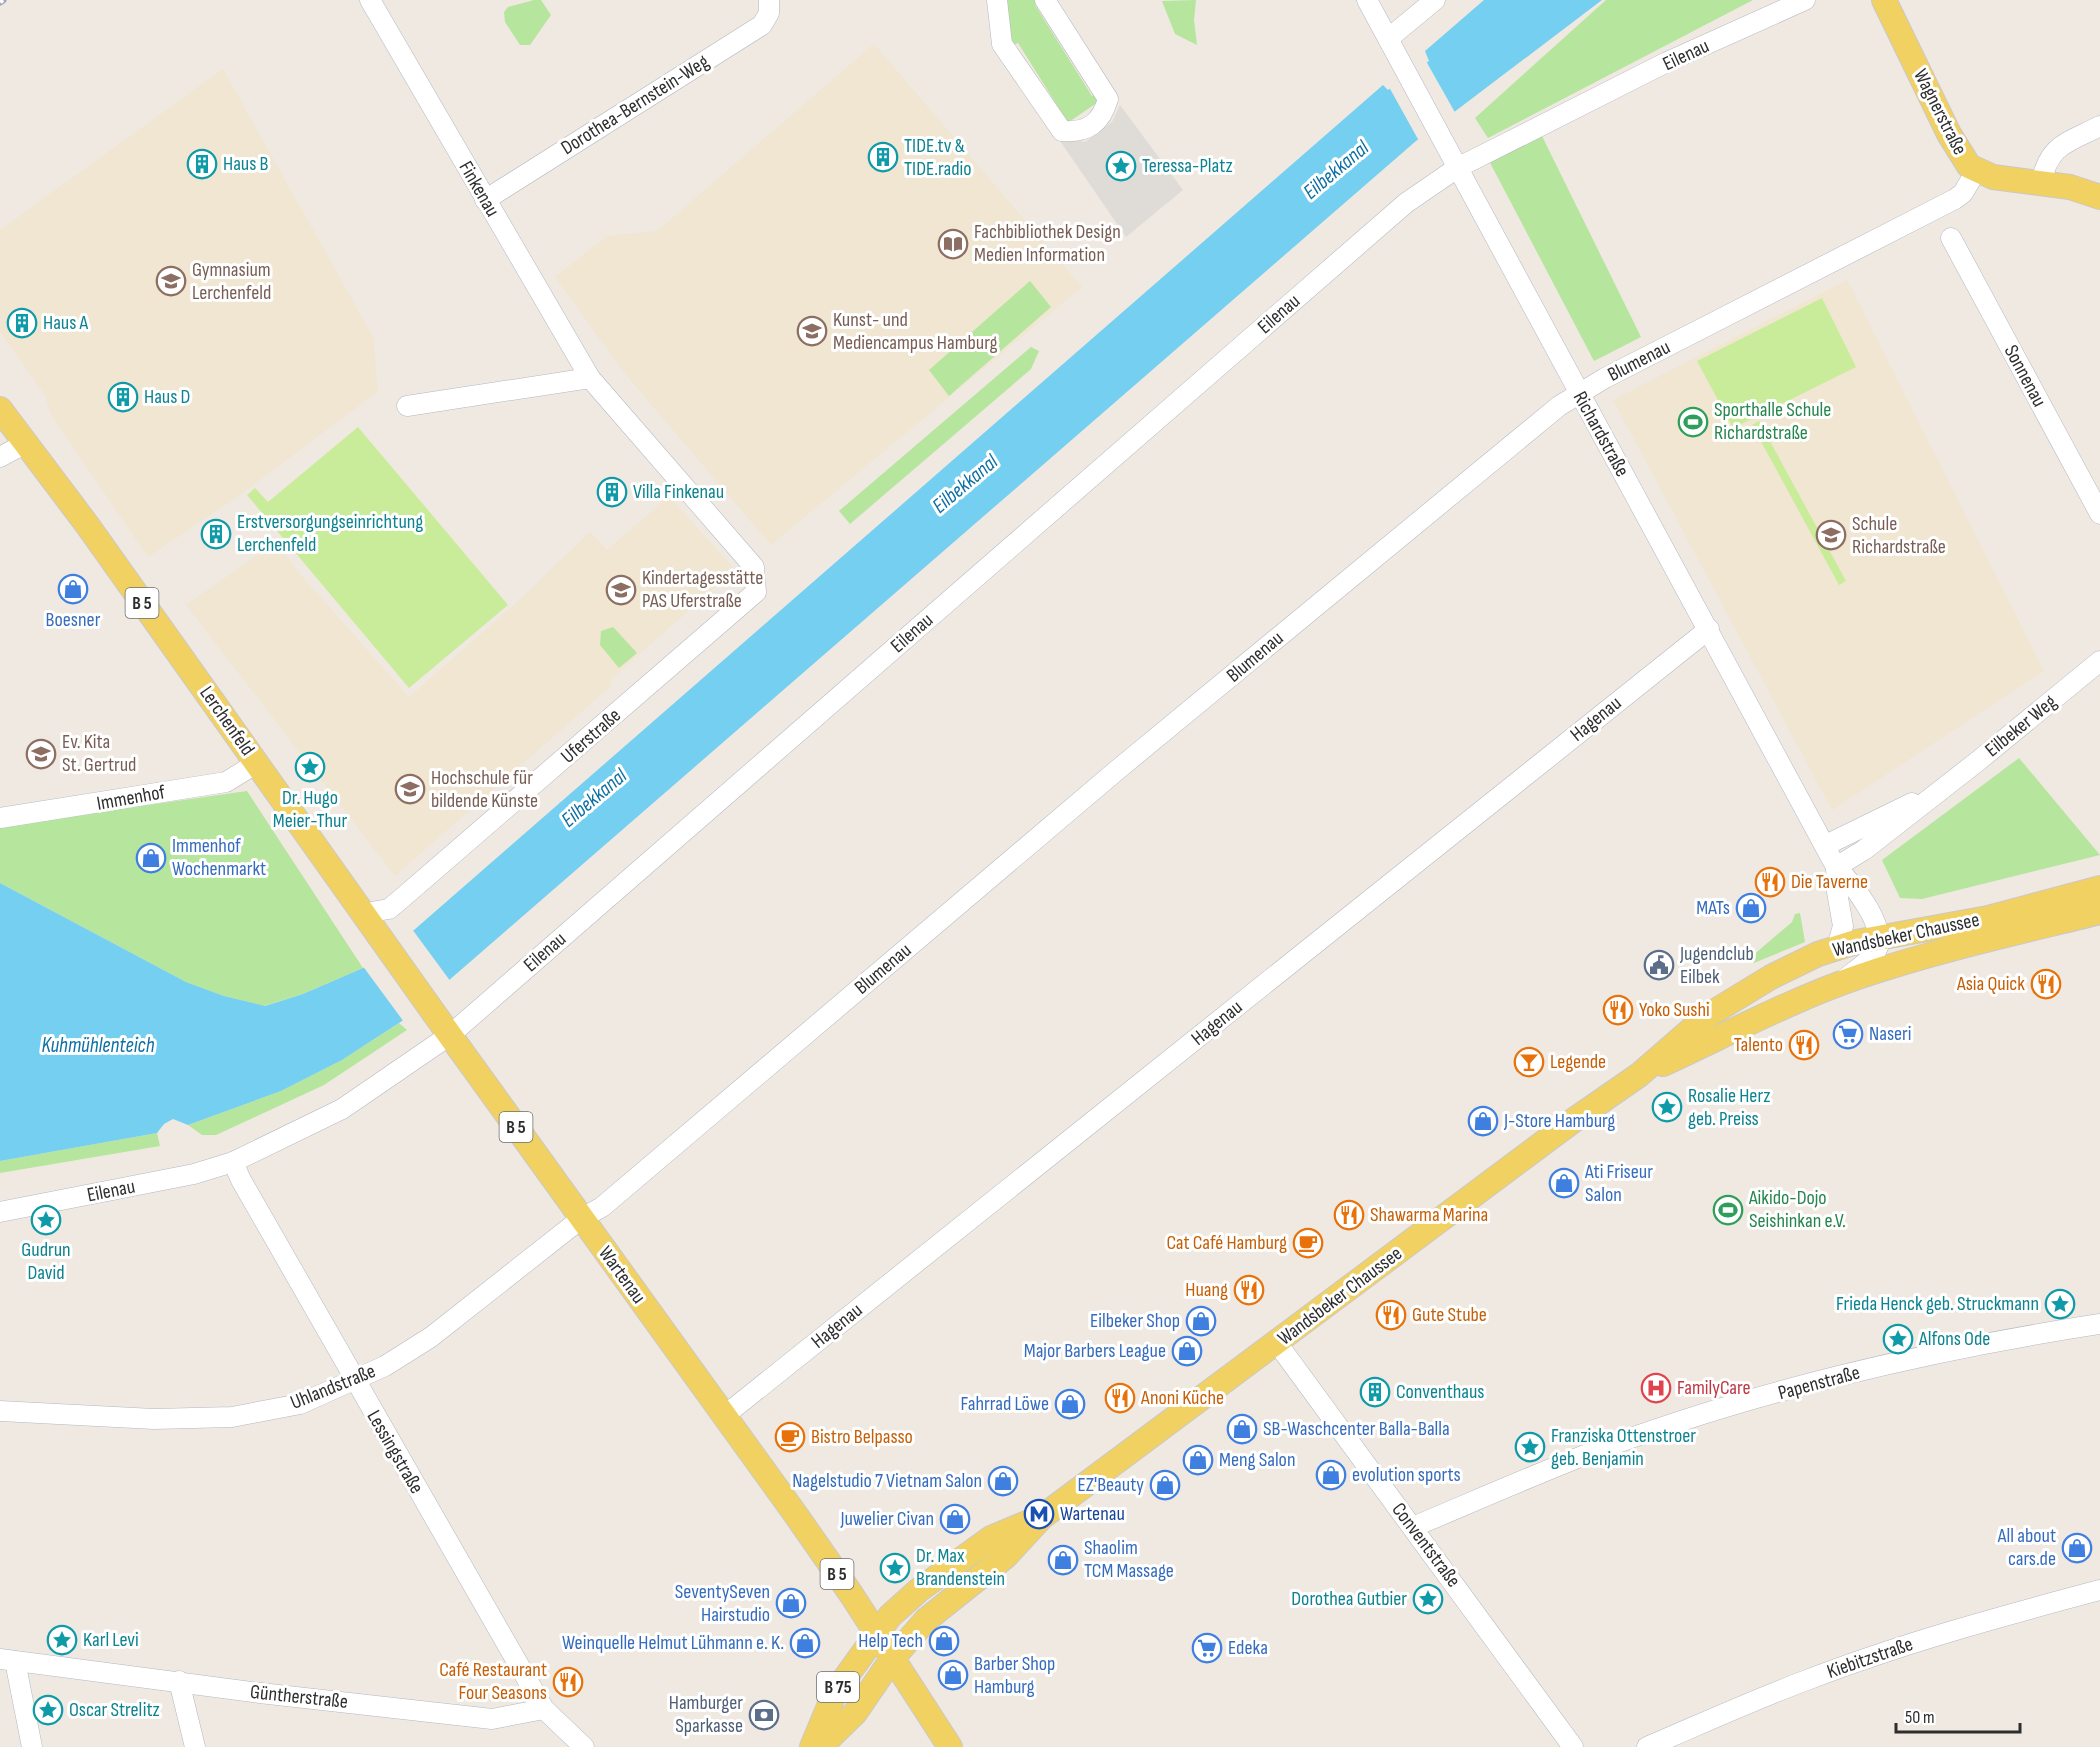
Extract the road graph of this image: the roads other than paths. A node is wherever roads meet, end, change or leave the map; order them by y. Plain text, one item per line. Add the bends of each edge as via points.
1 (370, 0) edge
2 (769, 0) edge
3 (997, 0) edge
4 (1044, 0) edge
5 (1367, 0) edge
6 (1435, 0) edge
7 (1805, 0) edge
8 (1884, 0) edge
9 (1389, 38) junction
10 (2100, 126) edge
11 (1457, 168) junction
12 (1976, 171) junction
13 (2041, 183) junction
14 (2100, 197) edge
15 (486, 200) junction
16 (1951, 238) dead end
17 (590, 378) junction
18 (1579, 394) junction
19 (407, 406) dead end
20 (0, 409) edge
21 (26, 443) junction
22 (0, 457) edge
23 (2100, 514) edge
24 (756, 592) joint
25 (1709, 629) junction
26 (2100, 661) edge
27 (257, 763) junction
28 (1942, 789) junction
29 (0, 818) edge
30 (1826, 845) junction
31 (1836, 867) junction
32 (2100, 888) edge
33 (2100, 912) edge
34 (364, 913) junction
35 (1878, 938) junction
36 (1837, 948) junction
37 (1839, 985) junction
38 (450, 1035) junction
39 (1639, 1075) junction
40 (233, 1162) junction
41 (0, 1212) edge
42 (582, 1218) junction
43 (2100, 1324) edge
44 (1277, 1343) junction
45 (353, 1380) junction
46 (0, 1411) edge
47 (724, 1416) junction
48 (1042, 1517) junction
49 (1413, 1527) junction
50 (2100, 1590) edge
51 (876, 1633) junction
52 (892, 1659) junction
53 (7, 1660) edge
54 (179, 1681) junction
55 (544, 1709) junction
56 (32, 1747) edge
57 (195, 1747) edge
58 (584, 1747) edge
59 (812, 1747) edge
60 (820, 1747) edge
61 (950, 1747) edge
62 (1574, 1747) edge
63 (1647, 1747) edge

1 - 15 street, Finkenau
2 - 15 street, Dorothea-Bernstein-Weg via 769,13 762,25
3 - 4 street via 1002,44 1062,131 1079,132 1094,125 1104,114 1108,99
5 - 9 street, Richardstraße
6 - 9 street
7 - 11 street, Eilenau via 1667,63
8 - 12 main road, Wagnerstraße via 1960,155
9 - 11 street, Richardstraße
10 - 13 street via 2055,150 2047,160
11 - 18 street, Richardstraße
11 - 38 street, Eilenau via 1406,202
12 - 13 main road, Wagnerstraße
12 - 18 street, Blumenau via 1963,193 1935,211
13 - 14 main road, Wagnerstraße
15 - 17 street, Finkenau
16 - 23 street, Sonnenau
17 - 19 street
17 - 24 street, Finkenau via 754,567
18 - 25 street, Richardstraße
18 - 42 street, Blumenau via 1537,423 1125,764 602,1207
20 - 21 main road, Lerchenfeld / B 5
21 - 22 street
21 - 27 main road, Lerchenfeld / B 5
24 - 34 street, Uferstraße via 389,909
25 - 30 street, Richardstraße
25 - 47 street, Hagenau
26 - 28 street, Eilbeker Weg
27 - 29 street, Immenhof via 226,782
27 - 34 main road, Lerchenfeld / B 5
28 - 30 street, Eilbeker Weg
28 - 31 street, Eilbeker Weg
30 - 31 street, Richardstraße
31 - 35 street, Richardstraße via 1857,887
31 - 36 street, Richardstraße via 1844,926
32 - 35 main road, Wandsbeker Chaussee via 1988,918
33 - 37 main road, Wandsbeker Chaussee via 1892,966
34 - 38 main road, Lerchenfeld / B 5
35 - 36 main road, Wandsbeker Chaussee
35 - 37 street via 1872,955
36 - 39 main road, Wandsbeker Chaussee via 1771,977 1707,1016
37 - 39 main road, Wandsbeker Chaussee
38 - 40 street, Eilenau via 342,1109
38 - 42 main road, Wartenau / B 5
39 - 44 main road, Wandsbeker Chaussee
40 - 41 street, Eilenau via 194,1174
40 - 45 street, Lessingstraße
42 - 45 street, Uhlandstraße via 431,1337 386,1366
42 - 47 main road, Wartenau / B 5
43 - 49 street, Papenstraße via 1994,1341 1845,1374 1702,1416 1587,1455
44 - 48 main road, Wandsbeker Chaussee
44 - 49 street, Conventstraße
45 - 46 street, Uhlandstraße via 300,1404 232,1417 154,1419
45 - 55 street, Lessingstraße
47 - 51 main road, Wartenau / B 5
48 - 51 main road, Wandsbeker Chaussee via 991,1539 919,1590
48 - 52 main road, Wandsbeker Chaussee via 1006,1556 926,1620
49 - 62 street, Conventstraße
50 - 63 street, Kiebitzstraße via 1840,1668
51 - 52 main road, B 5
51 - 59 main road, B 75 via 835,1692
52 - 60 main road, B 75 via 855,1713
52 - 61 main road, B 5
53 - 54 street, Güntherstraße
53 - 56 street
54 - 55 street, Güntherstraße via 492,1719
54 - 57 street
55 - 58 street

